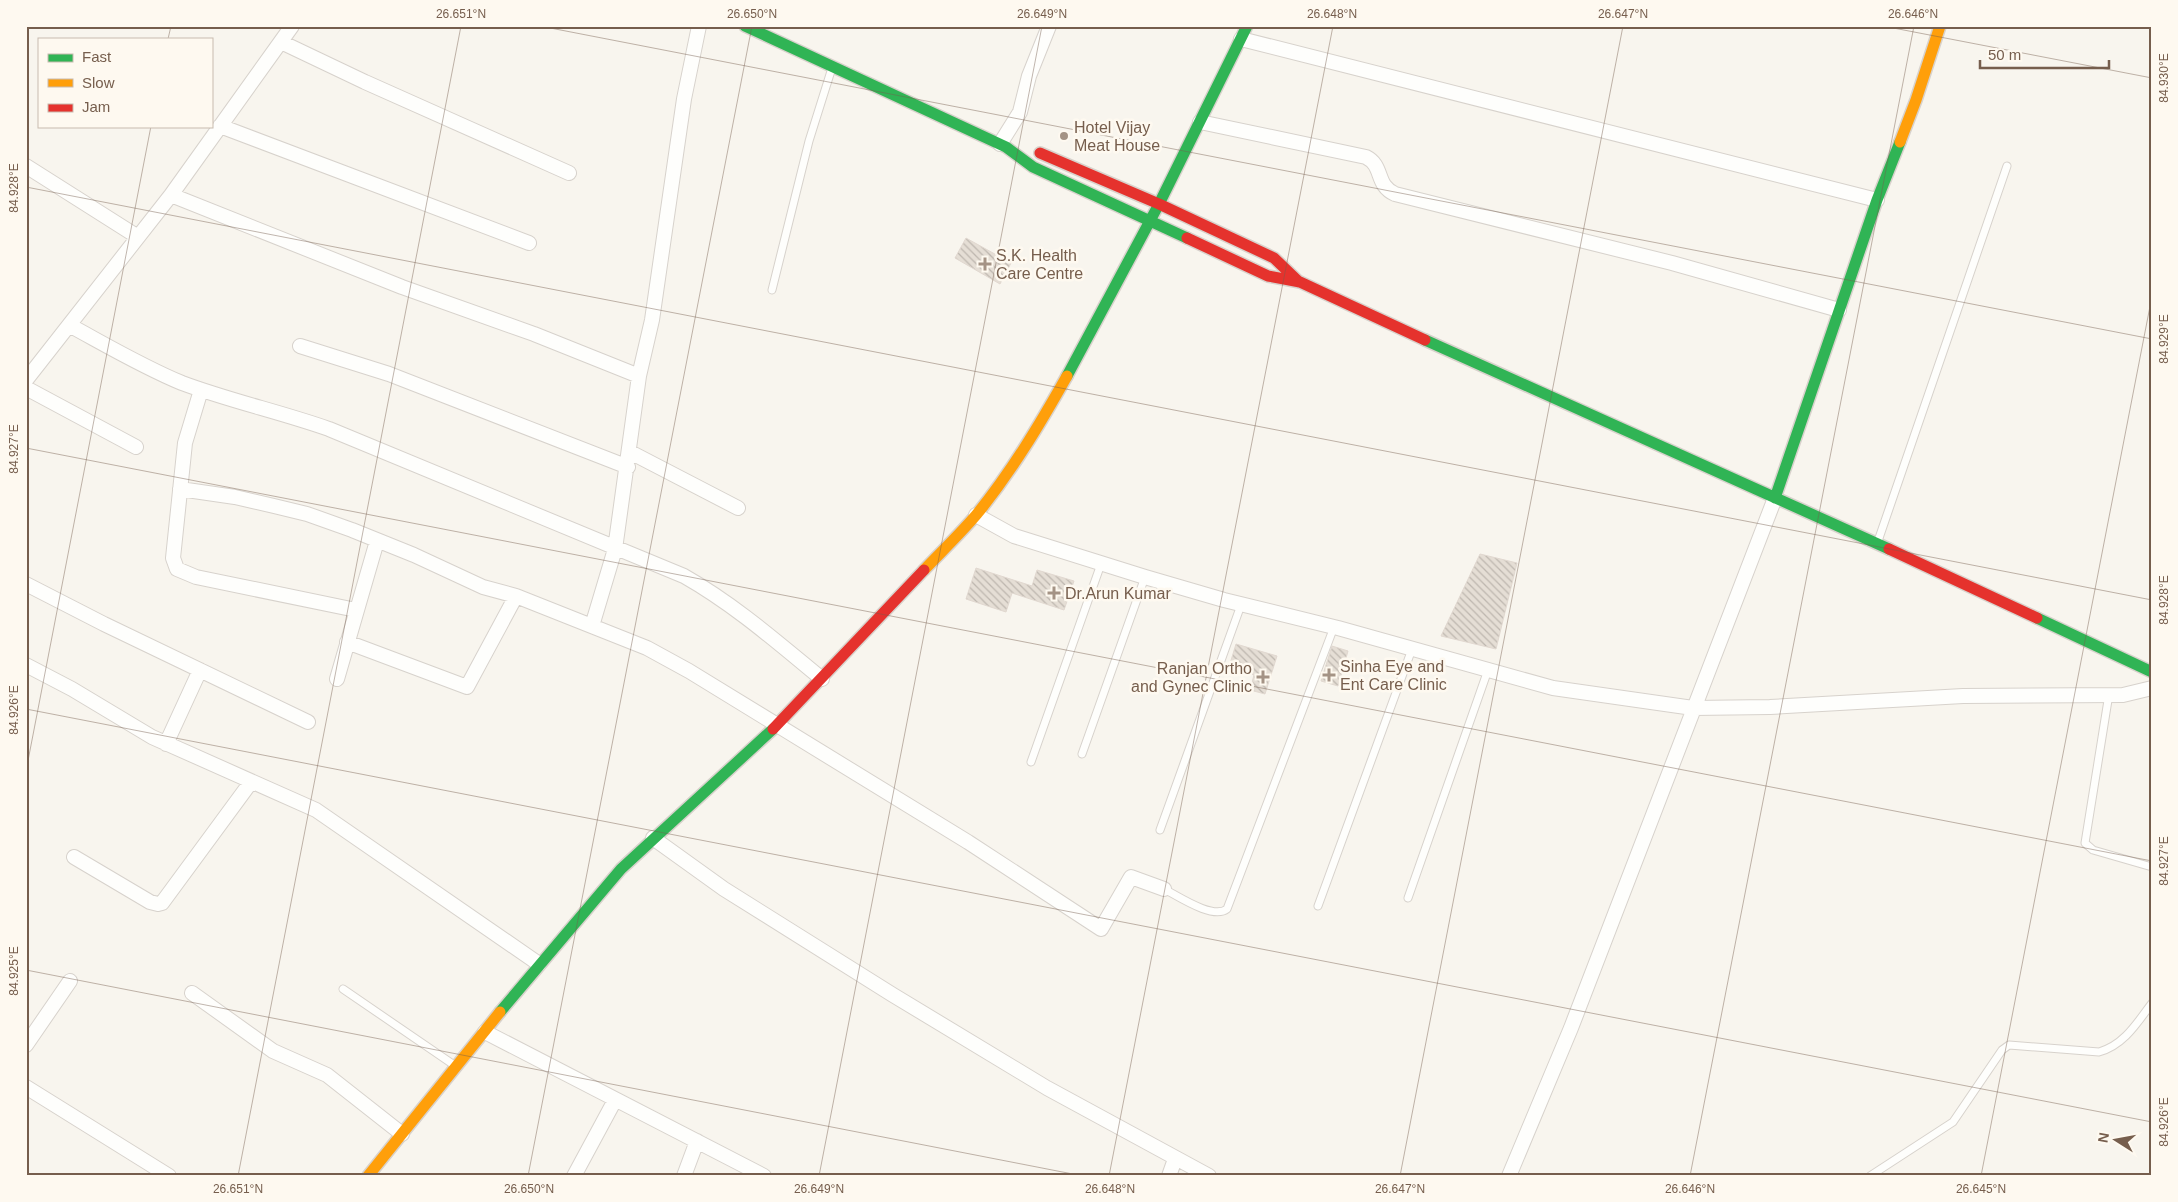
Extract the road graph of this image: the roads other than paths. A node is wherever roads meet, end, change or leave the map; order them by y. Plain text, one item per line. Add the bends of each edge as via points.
1 (292, 26) edge
2 (699, 26) edge
3 (745, 26) edge
4 (1049, 26) edge
5 (1940, 26) edge
6 (1244, 32) edge
7 (281, 42) junction
8 (832, 66) junction
9 (1200, 122) junction
10 (220, 126) junction
11 (1003, 145) junction
12 (26, 166) edge
13 (2007, 166) dead end
14 (569, 173) dead end
15 (171, 195) junction
16 (1877, 200) junction
17 (1159, 204) junction
18 (1150, 222) junction
19 (138, 237) junction
20 (529, 243) dead end
21 (1300, 282) junction
22 (772, 290) dead end
23 (1839, 310) junction
24 (69, 325) junction
25 (300, 346) dead end
26 (639, 376) junction
27 (26, 380) edge
28 (26, 388) edge
29 (201, 390) junction
30 (136, 447) dead end
31 (630, 452) junction
32 (628, 467) junction
33 (180, 489) junction
34 (1775, 498) junction
35 (738, 508) dead end
36 (976, 515) junction
37 (377, 541) junction
38 (1877, 544) junction
39 (615, 549) junction
40 (1101, 564) junction
41 (1146, 577) junction
42 (26, 584) edge
43 (516, 596) junction
44 (1241, 605) junction
45 (356, 610) junction
46 (592, 626) junction
47 (1334, 627) junction
48 (347, 642) junction
49 (1412, 649) junction
50 (26, 665) edge
51 (200, 670) junction
52 (1488, 670) junction
53 (2152, 672) edge
54 (337, 678) dead end
55 (822, 679) junction
56 (2152, 688) edge
57 (2108, 694) junction
58 (1693, 708) junction
59 (308, 722) dead end
60 (778, 725) junction
61 (166, 744) junction
62 (1082, 754) dead end
63 (1031, 762) dead end
64 (251, 782) junction
65 (1160, 830) dead end
66 (653, 838) junction
67 (74, 857) dead end
68 (2152, 866) edge
69 (1164, 889) joint
70 (1408, 898) dead end
71 (1318, 906) dead end
72 (539, 964) junction
73 (70, 981) dead end
74 (343, 989) dead end
75 (192, 993) dead end
76 (2152, 1003) edge
77 (485, 1032) junction
78 (26, 1045) edge
79 (457, 1067) junction
80 (26, 1087) edge
81 (615, 1100) junction
82 (402, 1134) junction
83 (697, 1141) junction
84 (1175, 1159) junction
85 (169, 1176) edge
86 (368, 1176) edge
87 (574, 1176) edge
88 (684, 1176) edge
89 (764, 1176) edge
90 (1169, 1176) edge
91 (1209, 1176) edge
92 (1509, 1176) edge
93 (1870, 1176) edge

1 - 7 street
2 - 26 street via 684,99 652,320
3 - 8 main road
4 - 11 street via 1029,76 1020,112
5 - 16 main road via 1916,100
6 - 9 main road
6 - 16 street
7 - 10 street
7 - 14 street
8 - 11 main road
8 - 22 lane via 809,141
9 - 17 main road
9 - 23 street via 1366,157 1374,163 1385,189 1394,194 1672,263
10 - 15 street
10 - 20 street
11 - 17 main road via 1040,153
11 - 18 main road via 1033,167
12 - 19 street
13 - 38 lane
15 - 19 street
15 - 26 street
16 - 23 main road
17 - 18 main road
17 - 21 main road via 1274,258
18 - 21 main road via 1268,276
18 - 36 main road via 1035,432
19 - 24 street
21 - 34 main road via 1504,378
23 - 34 main road
24 - 27 street
24 - 29 street via 160,373
25 - 32 street via 390,374
26 - 31 street
28 - 30 street
29 - 33 street via 185,443
29 - 39 street via 329,429
31 - 32 street
31 - 35 street
32 - 39 street
33 - 37 street via 235,497 307,514
33 - 45 street via 173,558 180,572
34 - 38 main road
34 - 58 street
36 - 40 street via 1014,536
36 - 55 main road
37 - 43 street via 483,587
37 - 45 street
38 - 53 main road
39 - 46 street
39 - 55 street via 660,565 717,595
40 - 41 street
40 - 63 lane
41 - 44 street
41 - 62 lane
42 - 51 street
43 - 46 street
43 - 48 street via 467,687
44 - 47 street
44 - 65 lane
45 - 48 street
46 - 60 street via 647,648
47 - 49 street
47 - 69 lane via 1227,909 1211,912
48 - 54 street
49 - 52 street
49 - 71 lane
50 - 61 street
51 - 59 street
51 - 61 street
52 - 58 street via 1554,688
52 - 70 lane
55 - 60 main road
56 - 57 street via 2123,695
57 - 58 street via 1963,696
57 - 68 lane via 2085,844 2093,850
58 - 92 street via 1571,1028
60 - 66 main road
60 - 69 street via 1102,929 1131,876
61 - 64 street
64 - 67 street via 162,903 150,902
64 - 72 street via 316,810
66 - 72 main road via 614,877
66 - 84 street via 724,889 893,995 1047,1088
72 - 77 main road
73 - 78 street
74 - 79 lane
75 - 82 street via 273,1051 327,1075
76 - 93 lane via 2127,1035 2109,1049 2099,1052 2009,1045 2002,1050 1952,1122
77 - 79 main road
77 - 81 street
79 - 82 main road
80 - 85 street
81 - 83 street
81 - 87 street
82 - 86 main road
83 - 88 street
83 - 89 street
84 - 90 street
84 - 91 street

